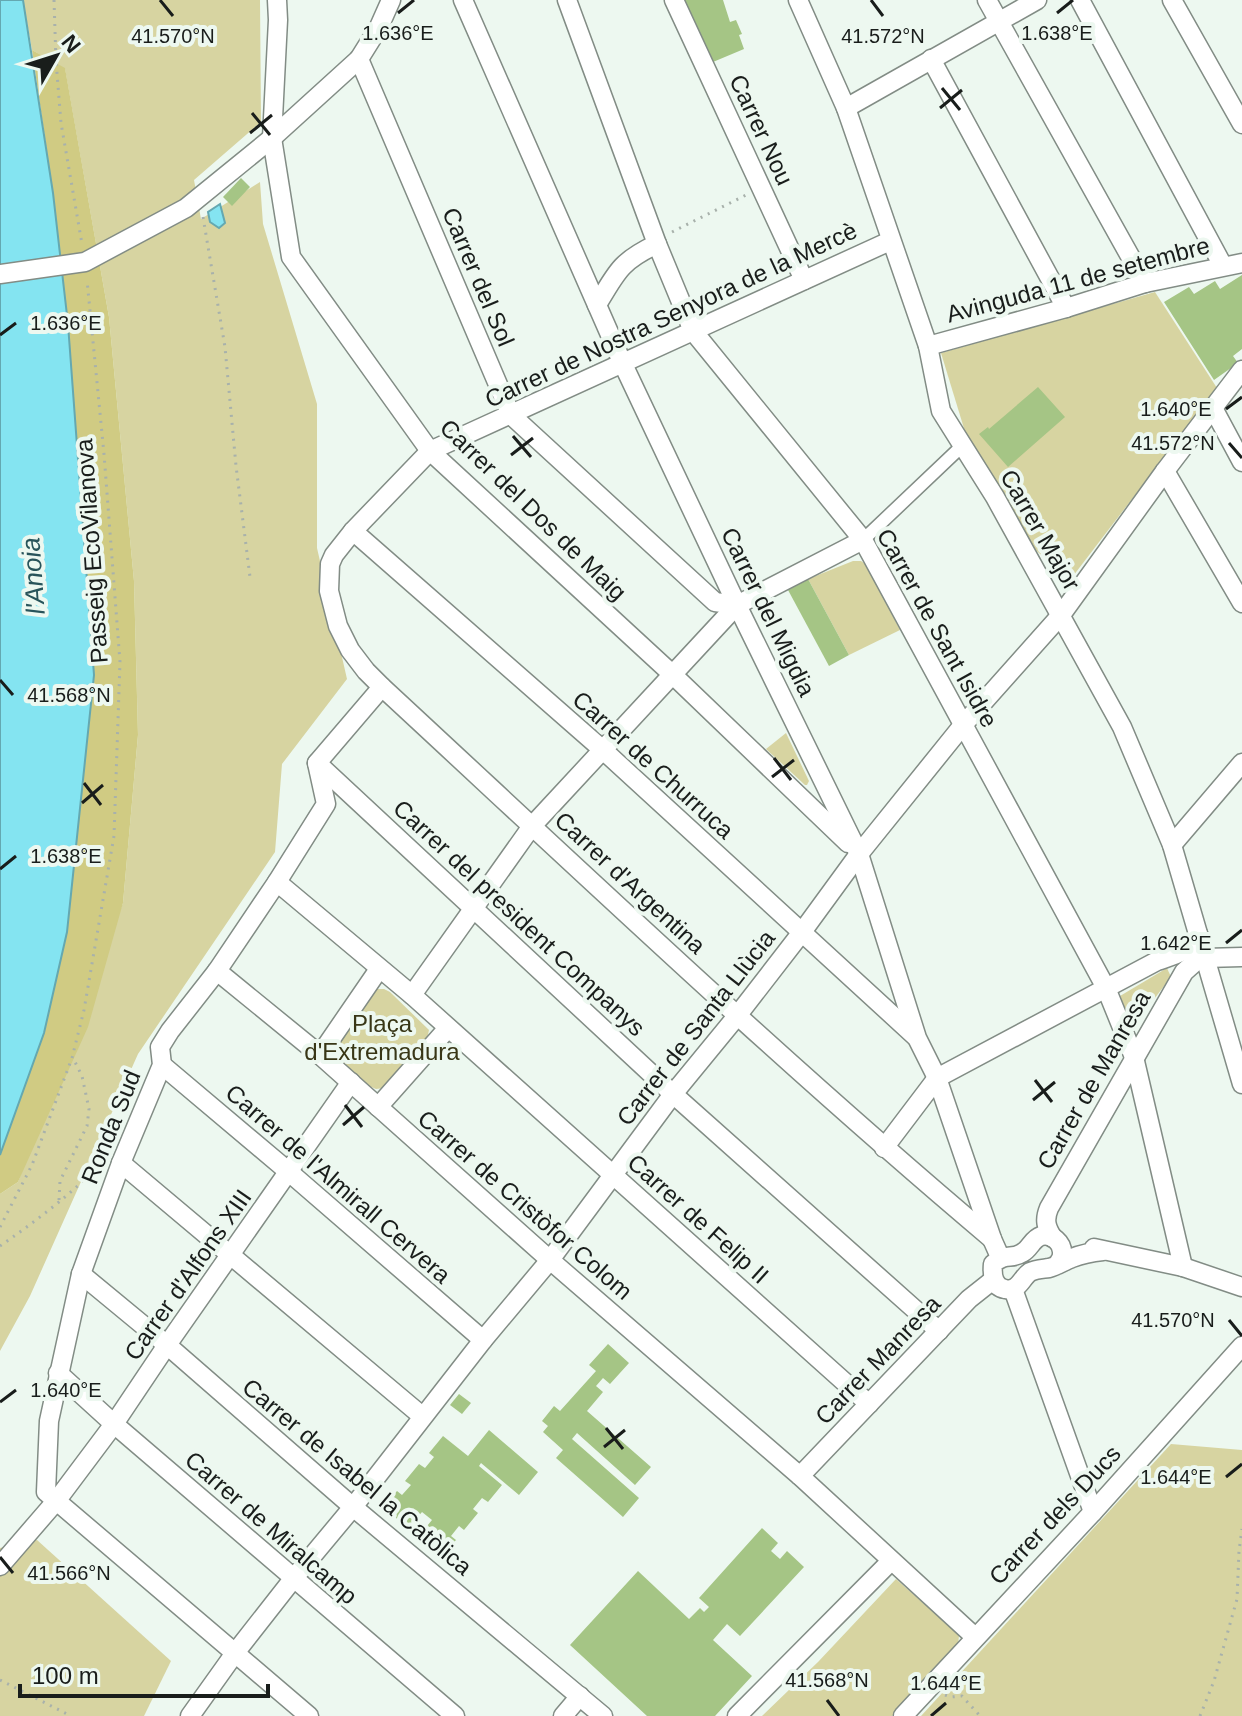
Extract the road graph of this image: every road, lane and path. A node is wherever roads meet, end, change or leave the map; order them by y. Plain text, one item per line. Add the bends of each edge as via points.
1 (54, 0) edge
2 (277, 0) edge
3 (391, 0) edge
4 (463, 0) edge
5 (567, 0) edge
6 (674, 0) edge
7 (798, 0) edge
8 (987, 0) edge
9 (1037, 0) edge
10 (1080, 0) edge
11 (1172, 0) edge
12 (998, 21) junction
13 (359, 59) junction
14 (931, 59) junction
15 (846, 108) junction
16 (1242, 124) edge
17 (272, 138) junction
18 (762, 187) junction
19 (200, 198) junction
20 (890, 241) junction
21 (657, 244) junction
22 (83, 262) junction
23 (1242, 263) edge
24 (1223, 266) junction
25 (0, 274) edge
26 (804, 280) junction
27 (1145, 283) junction
28 (597, 305) junction
29 (1066, 308) junction
30 (693, 331) junction
31 (928, 346) junction
32 (622, 362) junction
33 (1242, 370) edge
34 (1213, 408) junction
35 (511, 415) junction
36 (962, 446) junction
37 (430, 451) junction
38 (1242, 462) edge
39 (1165, 471) junction
40 (353, 531) junction
41 (863, 540) junction
42 (250, 577) dead end
43 (1242, 603) edge
44 (737, 605) junction
45 (1061, 615) junction
46 (672, 674) junction
47 (382, 687) junction
48 (963, 725) junction
49 (603, 750) junction
50 (317, 763) junction
51 (1242, 763) edge
52 (532, 826) junction
53 (1172, 845) junction
54 (859, 854) junction
55 (277, 882) junction
56 (474, 908) junction
57 (802, 932) junction
58 (1198, 934) junction
59 (1205, 956) junction
60 (1242, 957) edge
61 (1157, 961) junction
62 (379, 969) junction
63 (217, 971) junction
64 (1184, 972) junction
65 (1106, 988) junction
66 (412, 995) junction
67 (737, 1016) junction
68 (448, 1028) junction
69 (917, 1038) junction
70 (320, 1055) junction
71 (1134, 1057) junction
72 (72, 1058) junction
73 (162, 1065) junction
74 (937, 1078) junction
75 (351, 1082) junction
76 (1242, 1084) edge
77 (673, 1094) junction
78 (378, 1107) junction
79 (884, 1148) junction
80 (114, 1159) junction
81 (289, 1172) junction
82 (612, 1175) junction
83 (59, 1200) junction
84 (0, 1211) edge
85 (7, 1217) junction
86 (0, 1227) edge
87 (1055, 1238) junction
88 (992, 1239) junction
89 (0, 1246) edge
90 (1103, 1251) junction
91 (230, 1256) junction
92 (1000, 1257) junction
93 (550, 1260) junction
94 (1057, 1265) junction
95 (1183, 1267) junction
96 (81, 1274) junction
97 (993, 1280) junction
98 (1242, 1287) edge
99 (1013, 1289) junction
100 (939, 1331) junction
101 (483, 1340) junction
102 (167, 1345) junction
103 (1242, 1346) edge
104 (58, 1373) junction
105 (869, 1404) junction
106 (422, 1416) junction
107 (114, 1424) junction
108 (800, 1476) junction
109 (57, 1500) junction
110 (353, 1507) junction
111 (1093, 1512) junction
112 (1242, 1529) edge
113 (891, 1561) junction
114 (0, 1566) edge
115 (293, 1579) junction
116 (975, 1637) junction
117 (235, 1653) junction
118 (0, 1680) edge
119 (932, 1685) junction
120 (580, 1696) junction
121 (71, 1716) edge
122 (190, 1716) edge
123 (309, 1716) edge
124 (455, 1716) edge
125 (563, 1716) edge
126 (603, 1716) edge
127 (737, 1716) edge
128 (903, 1716) edge
129 (980, 1716) edge
130 (1200, 1716) edge

1 - 22 path, Passeig EcoVilanova via 61,123
2 - 17 street, Carrer del Dos de Maig
3 - 13 street
4 - 28 street, Carrer del Migdia
5 - 21 street, Carrer de Sant Isidre
6 - 18 street, Carrer Nou
7 - 15 street, Carrer Major
8 - 12 street
9 - 12 street
10 - 24 street
11 - 16 street
12 - 14 street
12 - 27 street
13 - 17 street
13 - 35 street, Carrer del Sol
14 - 15 street
14 - 29 street
15 - 20 street, Carrer Major
17 - 19 street
17 - 37 street, Carrer del Dos de Maig via 291,257
18 - 21 path
18 - 26 street, Carrer Nou
19 - 22 street
19 - 42 path via 225,347
20 - 26 street, Carrer de Nostra Senyora de la Mercè
20 - 31 street, Carrer Major
21 - 28 street via 626,261
21 - 30 street, Carrer de Sant Isidre
22 - 25 street
22 - 72 path, Passeig EcoVilanova via 120,662 114,836
23 - 24 street, Avinguda 11 de setembre
24 - 27 street, Avinguda 11 de setembre
26 - 30 street, Carrer de Nostra Senyora de la Mercè
27 - 29 street, Avinguda 11 de setembre
28 - 32 street, Carrer del Migdia
29 - 31 street, Avinguda 11 de setembre
30 - 32 street, Carrer de Nostra Senyora de la Mercè
30 - 41 street, Carrer de Sant Isidre
31 - 36 street, Carrer Major via 941,411
32 - 35 street, Carrer de Nostra Senyora de la Mercè
32 - 44 street, Carrer del Migdia
33 - 34 street, Carrer de Santa Llùcia
34 - 38 street
34 - 39 street, Carrer de Santa Llùcia
35 - 37 street, Carrer de Nostra Senyora de la Mercè
35 - 44 street, Carrer del Sol via 715,602
36 - 41 street
36 - 45 street, Carrer Major
37 - 40 street, Carrer de Nostra Senyora de la Mercè
37 - 46 street, Carrer del Dos de Maig
39 - 43 street
39 - 45 street, Carrer de Santa Llùcia
40 - 47 street, Carrer de Nostra Senyora de la Mercè via 330,564 329,591 343,638
40 - 49 street, Carrer de Churruca
41 - 44 street
41 - 48 street, Carrer de Sant Isidre
44 - 46 street
44 - 54 street, Carrer del Migdia
45 - 48 street, Carrer de Santa Llùcia
45 - 53 street, Carrer Major via 1122,727
46 - 49 street
46 - 54 street, Carrer del Dos de Maig
47 - 50 street
47 - 52 street, Carrer d'Argentina
48 - 54 street, Carrer de Santa Llùcia
48 - 65 street, Carrer de Sant Isidre
49 - 52 street
49 - 57 street, Carrer de Churruca
50 - 55 street, Ronda Sud via 326,804
50 - 56 street, Carrer del president Companys
51 - 53 street
52 - 56 street
52 - 67 street, Carrer d'Argentina
53 - 58 street, Carrer Major
54 - 57 street, Carrer de Santa Llùcia
54 - 69 street, Carrer del Migdia
55 - 62 street, Carrer de Felip II
55 - 63 street, Ronda Sud
56 - 66 street
56 - 77 street, Carrer del president Companys
57 - 67 street, Carrer de Santa Llùcia
57 - 69 street, Carrer de Churruca
58 - 59 street, Carrer Major
58 - 61 street via 1191,946
59 - 60 street
59 - 64 street, Carrer de Manresa
59 - 76 street, Carrer Major
61 - 64 street via 1176,963
61 - 65 street
62 - 66 street, Carrer de Felip II
62 - 70 street
63 - 70 street, Carrer de Cristòfor Colom
63 - 73 street, Ronda Sud via 160,1047
64 - 71 street, Carrer de Manresa
65 - 71 street, Carrer de Sant Isidre
65 - 74 street
66 - 68 street, Carrer de Felip II
67 - 77 street, Carrer de Santa Llùcia
67 - 79 street, Carrer d'Argentina
68 - 78 street
68 - 82 street, Carrer de Felip II
69 - 74 street, Carrer del Migdia
70 - 75 street, Carrer de Cristòfor Colom
71 - 87 street, Carrer de Manresa via 1049,1208 1045,1225
71 - 95 street, Carrer de Sant Isidre
72 - 83 path via 89,1109 87,1126 60,1181
72 - 85 path, Passeig EcoVilanova
73 - 80 street, Ronda Sud
73 - 81 street, Carrer de l'Almirall Cervera
74 - 79 street
74 - 88 street, Carrer del Migdia
75 - 78 street, Carrer de Cristòfor Colom
75 - 81 street, Carrer d'Alfons XIII
77 - 82 street, Carrer de Santa Llùcia
77 - 100 street, Carrer del president Companys
78 - 93 street, Carrer de Cristòfor Colom
79 - 88 street, Carrer d'Argentina
80 - 83 path
80 - 91 street
80 - 96 street, Ronda Sud
81 - 91 street, Carrer d'Alfons XIII
81 - 101 street, Carrer de l'Almirall Cervera
82 - 93 street, Carrer de Santa Llùcia
82 - 105 street, Carrer de Felip II
83 - 89 path
84 - 85 path
85 - 86 path, Passeig EcoVilanova
87 - 90 street
87 - 92 street via 1042,1236 1024,1252
87 - 94 street, Carrer de Manresa via 1062,1250
88 - 92 street, Carrer del Migdia
90 - 94 street
90 - 95 street
91 - 102 street, Carrer d'Alfons XIII
91 - 106 street
92 - 97 street via 993,1264
93 - 101 street, Carrer de Santa Llùcia
93 - 108 street, Carrer de Cristòfor Colom
94 - 99 street via 1031,1272
95 - 98 street
96 - 102 street, Carrer de Isabel la Catòlica
96 - 104 street, Ronda Sud
97 - 99 street
97 - 100 street, Carrer Manresa
99 - 111 street
100 - 105 street, Carrer Manresa
101 - 106 street, Carrer de Santa Llùcia
102 - 107 street, Carrer d'Alfons XIII
102 - 110 street, Carrer de Isabel la Catòlica
103 - 111 street, Carrer dels Ducs
104 - 107 street, Carrer de Miralcamp
104 - 109 street, Ronda Sud via 49,1421 46,1492
105 - 108 street, Carrer Manresa
106 - 110 street, Carrer de Santa Llùcia
107 - 109 street, Carrer d'Alfons XIII
107 - 115 street, Carrer de Miralcamp
108 - 113 street, Carrer de Cristòfor Colom
109 - 114 street, Carrer d'Alfons XIII
109 - 117 street
110 - 115 street, Carrer de Santa Llùcia
110 - 120 street, Carrer de Isabel la Catòlica
111 - 116 street, Carrer dels Ducs
112 - 130 path via 1237,1599
113 - 116 street, Carrer de Cristòfor Colom
113 - 127 street
115 - 117 street, Carrer de Santa Llùcia
115 - 124 street, Carrer de Miralcamp
116 - 119 street, Carrer dels Ducs
117 - 122 street, Carrer de Santa Llùcia
117 - 123 street
118 - 121 path
119 - 128 street, Carrer dels Ducs
119 - 129 path via 943,1695 962,1696
120 - 125 street
120 - 126 street, Carrer de Isabel la Catòlica

